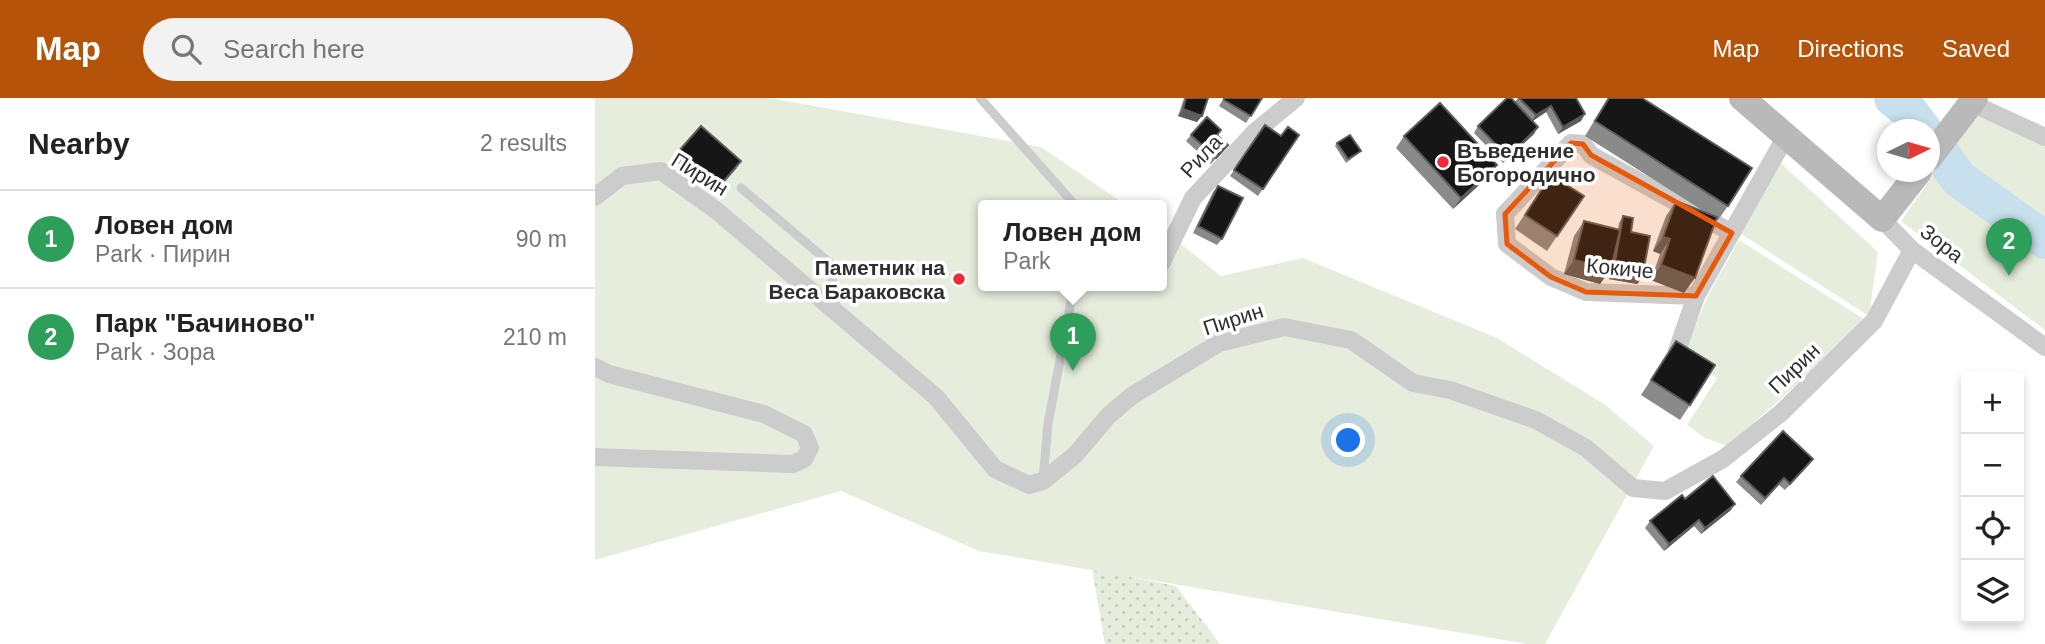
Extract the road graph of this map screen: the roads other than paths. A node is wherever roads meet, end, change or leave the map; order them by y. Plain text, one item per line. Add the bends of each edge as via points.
1 (980, 98) edge
2 (1296, 98) edge
3 (1742, 98) edge
4 (1968, 107) edge
5 (1786, 136) junction
6 (2045, 137) edge
7 (1940, 144) edge
8 (1911, 182) edge
9 (741, 188) dead end
10 (595, 197) edge
11 (1071, 200) edge
12 (1887, 213) junction
13 (1732, 233) junction
14 (1912, 250) junction
15 (1167, 252) edge
16 (1073, 291) edge
17 (1696, 296) junction
18 (836, 310) junction
19 (2045, 347) edge
20 (1677, 351) edge
21 (595, 367) edge
22 (595, 457) edge
23 (1043, 481) junction

1 - 11 lane
2 - 15 street, Рила via 1255,132 1193,198
3 - 5 street
4 - 6 street
4 - 7 street
5 - 12 street
5 - 13 street
8 - 12 street
9 - 18 lane via 830,263
10 - 18 street, Пирин via 622,176 661,171 717,211
12 - 14 street, Зора
13 - 17 street
13 - 17 street, Кокиче via 1591,155 1583,144 1571,143 1504,214 1507,244 1551,277 1586,292
14 - 19 street, Зора
14 - 23 street, Пирин via 1874,321 1781,413 1723,459 1665,491 1633,488 1585,447 1536,420 1450,390 1413,383 1351,340 1285,327 1219,343 1133,395 1109,415 1076,455
16 - 23 lane via 1048,424
17 - 20 street
18 - 23 street, Пирин via 936,397 995,468 1029,485
21 - 22 street via 764,414 804,434 810,449 804,459 793,464

